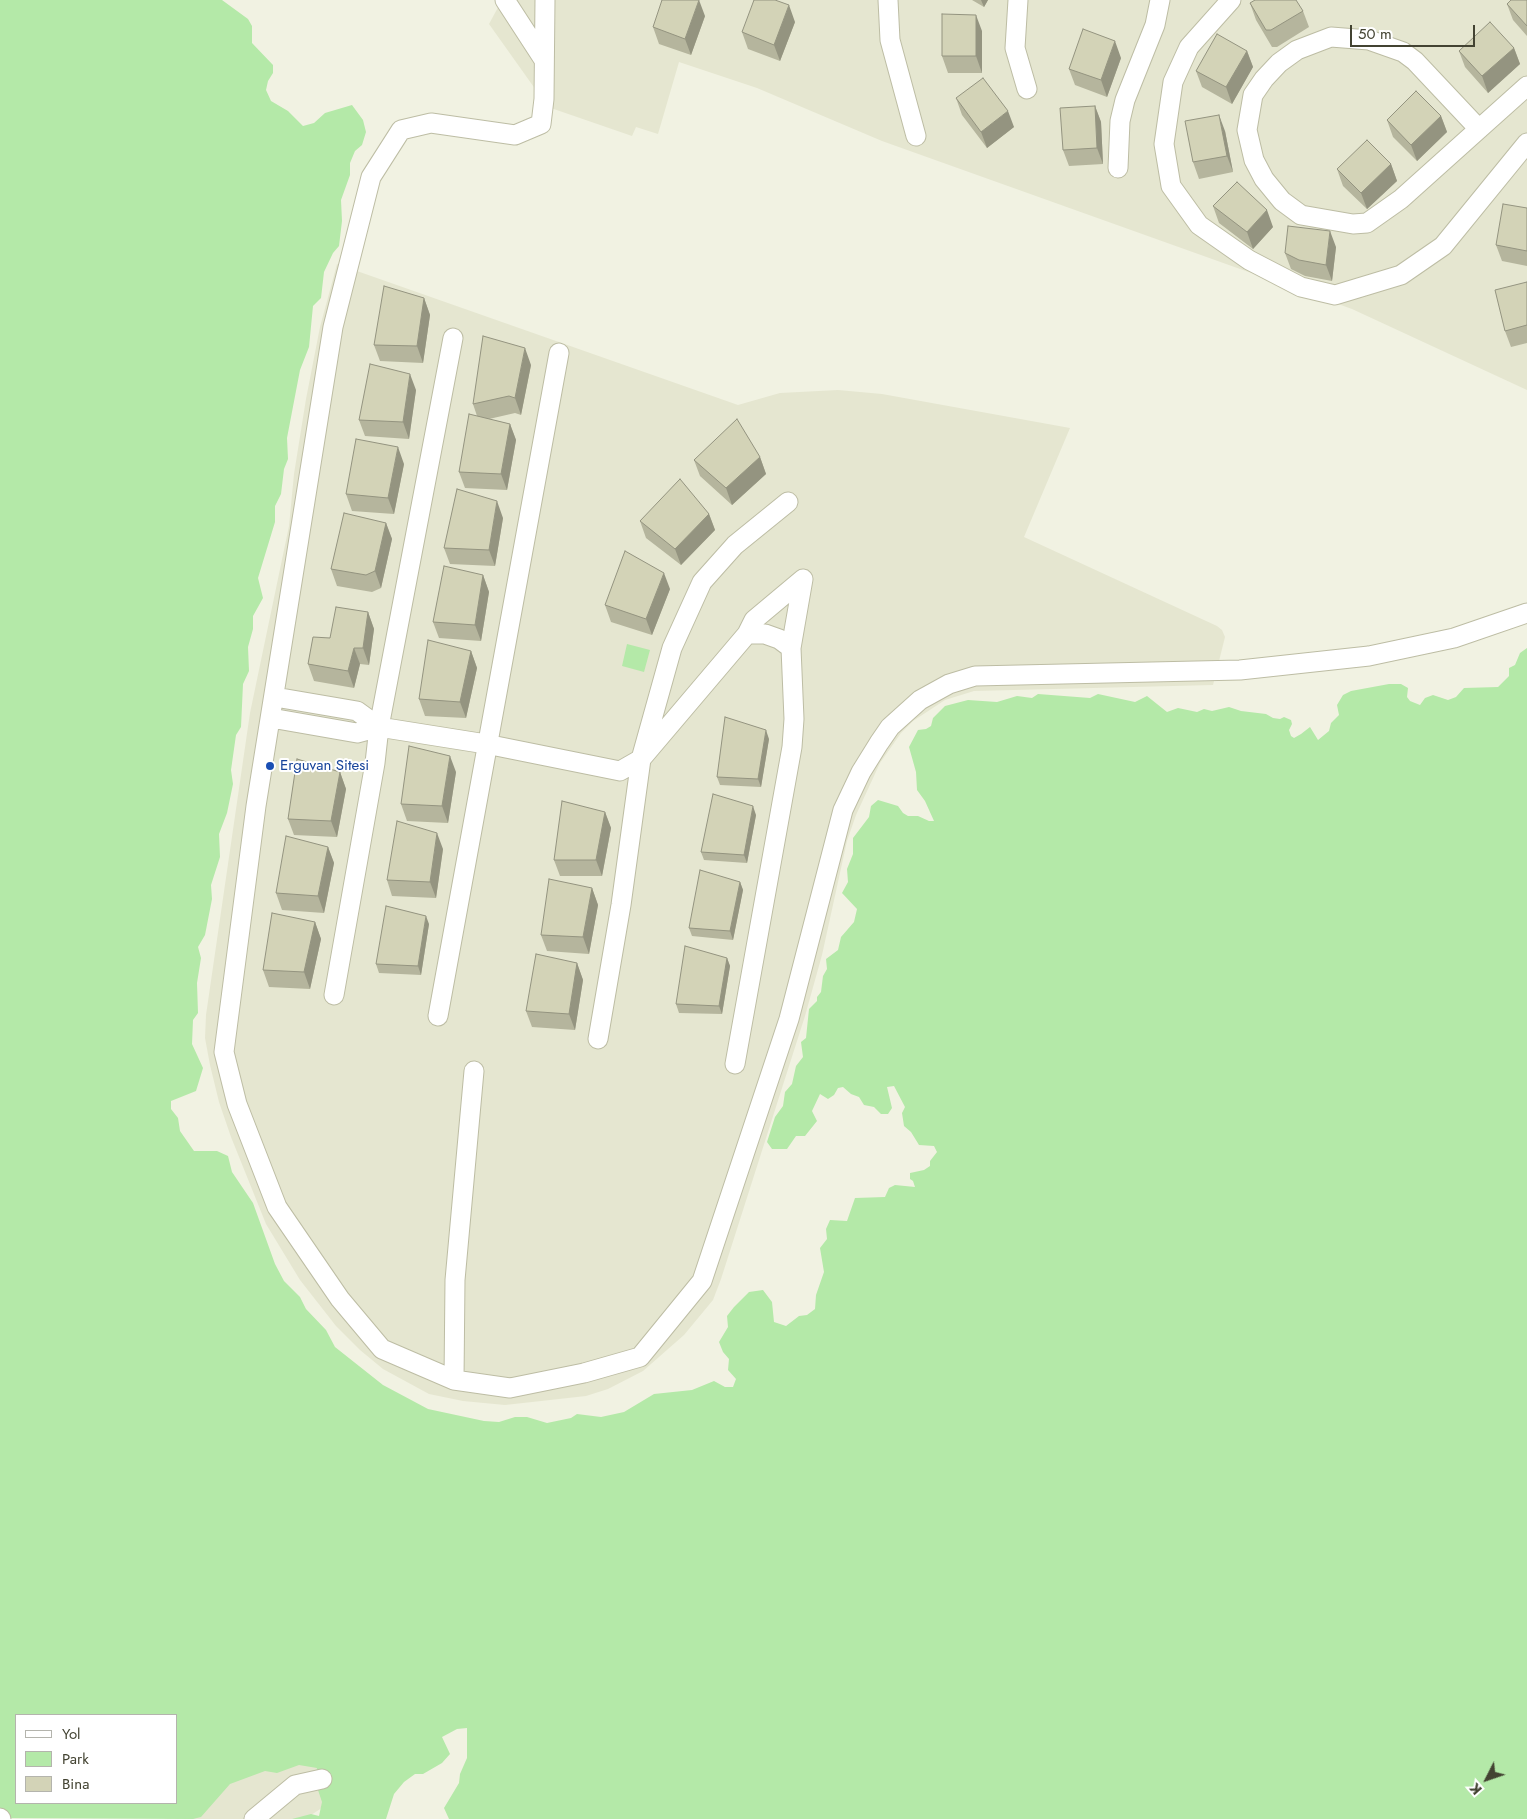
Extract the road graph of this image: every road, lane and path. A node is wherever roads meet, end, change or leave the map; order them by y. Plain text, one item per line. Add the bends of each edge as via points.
1 (505, 0) edge
2 (545, 0) edge
3 (888, 0) edge
4 (1018, 0) edge
5 (1160, 0) edge
6 (1231, 0) edge
7 (544, 60) junction
8 (1527, 86) edge
9 (1027, 89) dead end
10 (1479, 129) junction
11 (916, 136) dead end
12 (1527, 143) edge
13 (1118, 168) dead end
14 (453, 338) dead end
15 (559, 353) dead end
16 (788, 502) dead end
17 (1527, 613) edge
18 (747, 634) junction
19 (791, 648) junction
20 (275, 696) junction
21 (271, 718) junction
22 (379, 727) junction
23 (486, 744) junction
24 (641, 759) junction
25 (334, 995) dead end
26 (438, 1016) dead end
27 (598, 1039) dead end
28 (735, 1064) dead end
29 (474, 1072) dead end
30 (454, 1380) junction
31 (322, 1779) dead end
32 (254, 1819) edge

1 - 7 street
2 - 7 street
3 - 11 street via 890,40
4 - 9 street via 1015,48
5 - 13 street via 1155,25 1125,100 1120,121
6 - 12 street via 1189,47 1173,82 1164,144 1171,186 1199,225 1249,260 1301,287 1335,295 1401,275 1443,246
7 - 20 street via 541,124 515,135 431,123 401,130 371,177 333,327
8 - 10 street
10 - 10 street via 1403,52 1369,40 1331,36 1297,50 1264,79 1253,94 1247,130 1254,160 1282,201 1301,215 1353,224 1366,223 1401,198
14 - 22 street
15 - 23 street
16 - 24 street via 735,545 702,582 672,648
17 - 30 street via 1454,638 1369,656 1240,670 975,676 949,684 920,700 890,727 861,772 843,810 790,1019 702,1281 640,1357 584,1373 510,1388
18 - 19 street via 765,634
18 - 19 street via 754,620 803,579
18 - 24 street
19 - 28 street via 792,746
20 - 21 street
20 - 22 street via 357,711
21 - 22 street via 357,733
21 - 30 street via 256,806 224,1052 237,1104 277,1207 340,1300 382,1349
22 - 23 street
22 - 25 street
23 - 24 street via 620,771
23 - 26 street
24 - 27 street via 622,905
29 - 30 street via 455,1280
31 - 32 street via 295,1785

